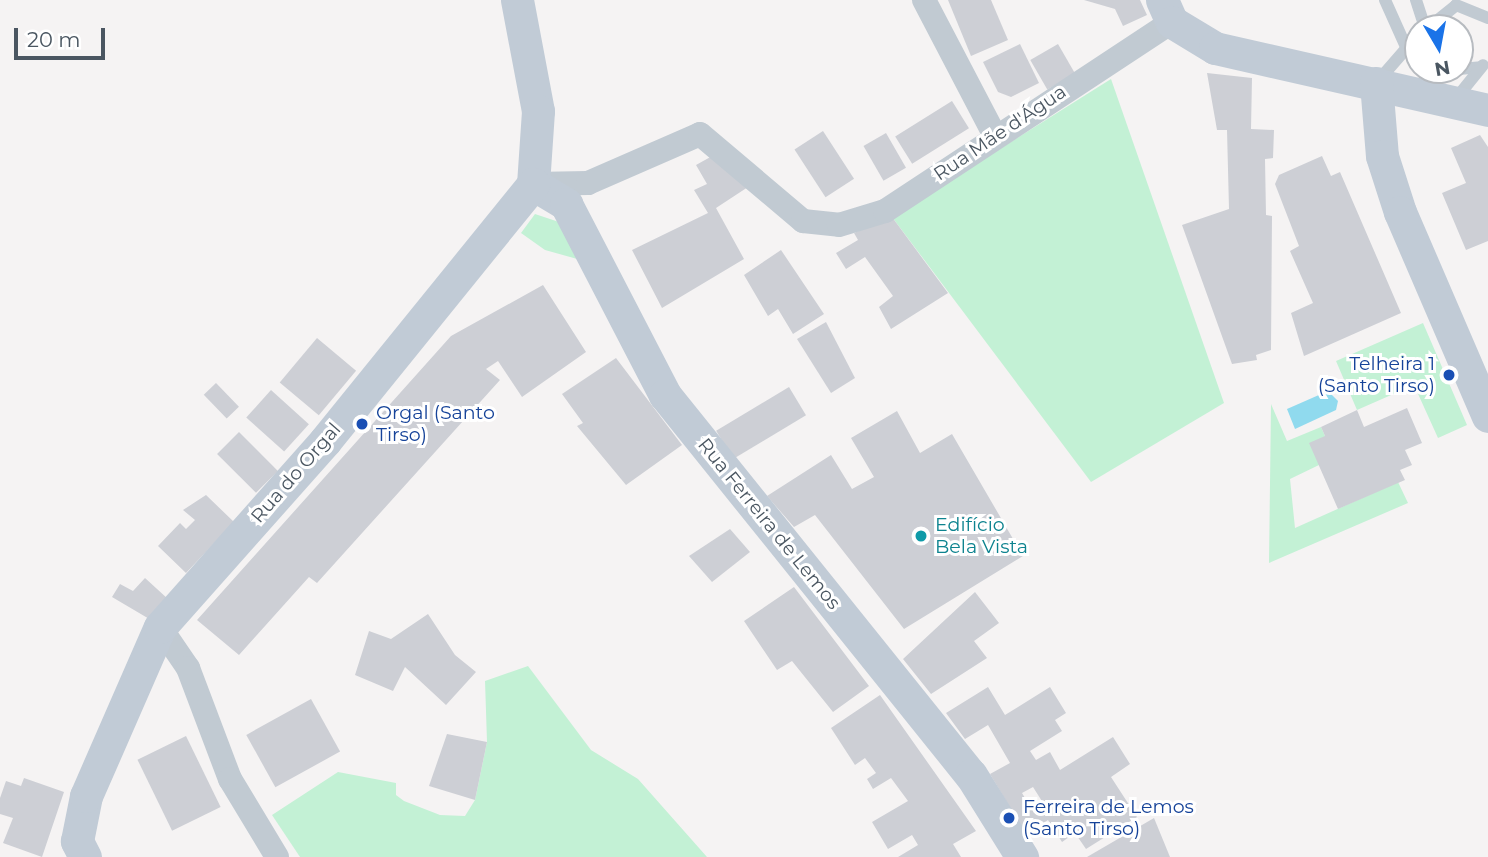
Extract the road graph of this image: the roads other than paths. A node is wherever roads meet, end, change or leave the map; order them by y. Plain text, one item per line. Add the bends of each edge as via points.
1 (517, 0) edge
2 (924, 0) edge
3 (1385, 0) edge
4 (1472, 3) edge
5 (1446, 4) edge
6 (1167, 11) edge
7 (1488, 18) edge
8 (1404, 43) edge
9 (1404, 49) edge
10 (1486, 62) edge
11 (1377, 83) junction
12 (1451, 86) edge
13 (1488, 110) edge
14 (994, 134) junction
15 (533, 184) junction
16 (1488, 416) edge
17 (160, 627) junction
18 (81, 849) edge
19 (277, 857) edge
20 (1022, 857) edge

1 - 15 street via 538,111
2 - 14 street
3 - 8 lane
4 - 5 lane
4 - 7 lane
6 - 11 street, Rua Mãe d'Água via 1215,48
6 - 14 street, Rua Mãe d'Água
9 - 11 lane
10 - 12 lane
10 - 12 lane via 1462,73
11 - 12 street, Rua Mãe d'Água
11 - 16 street via 1382,156 1400,212
12 - 13 street, Rua Mãe d'Água
14 - 15 street, Rua Mãe d'Água via 885,211 839,225 803,221 700,134 589,183
15 - 17 street, Rua do Orgal via 325,441
15 - 20 street, Rua Ferreira de Lemos via 566,204 665,395 971,775
17 - 18 street, Rua do Orgal via 86,796
17 - 19 street via 188,668 230,779

